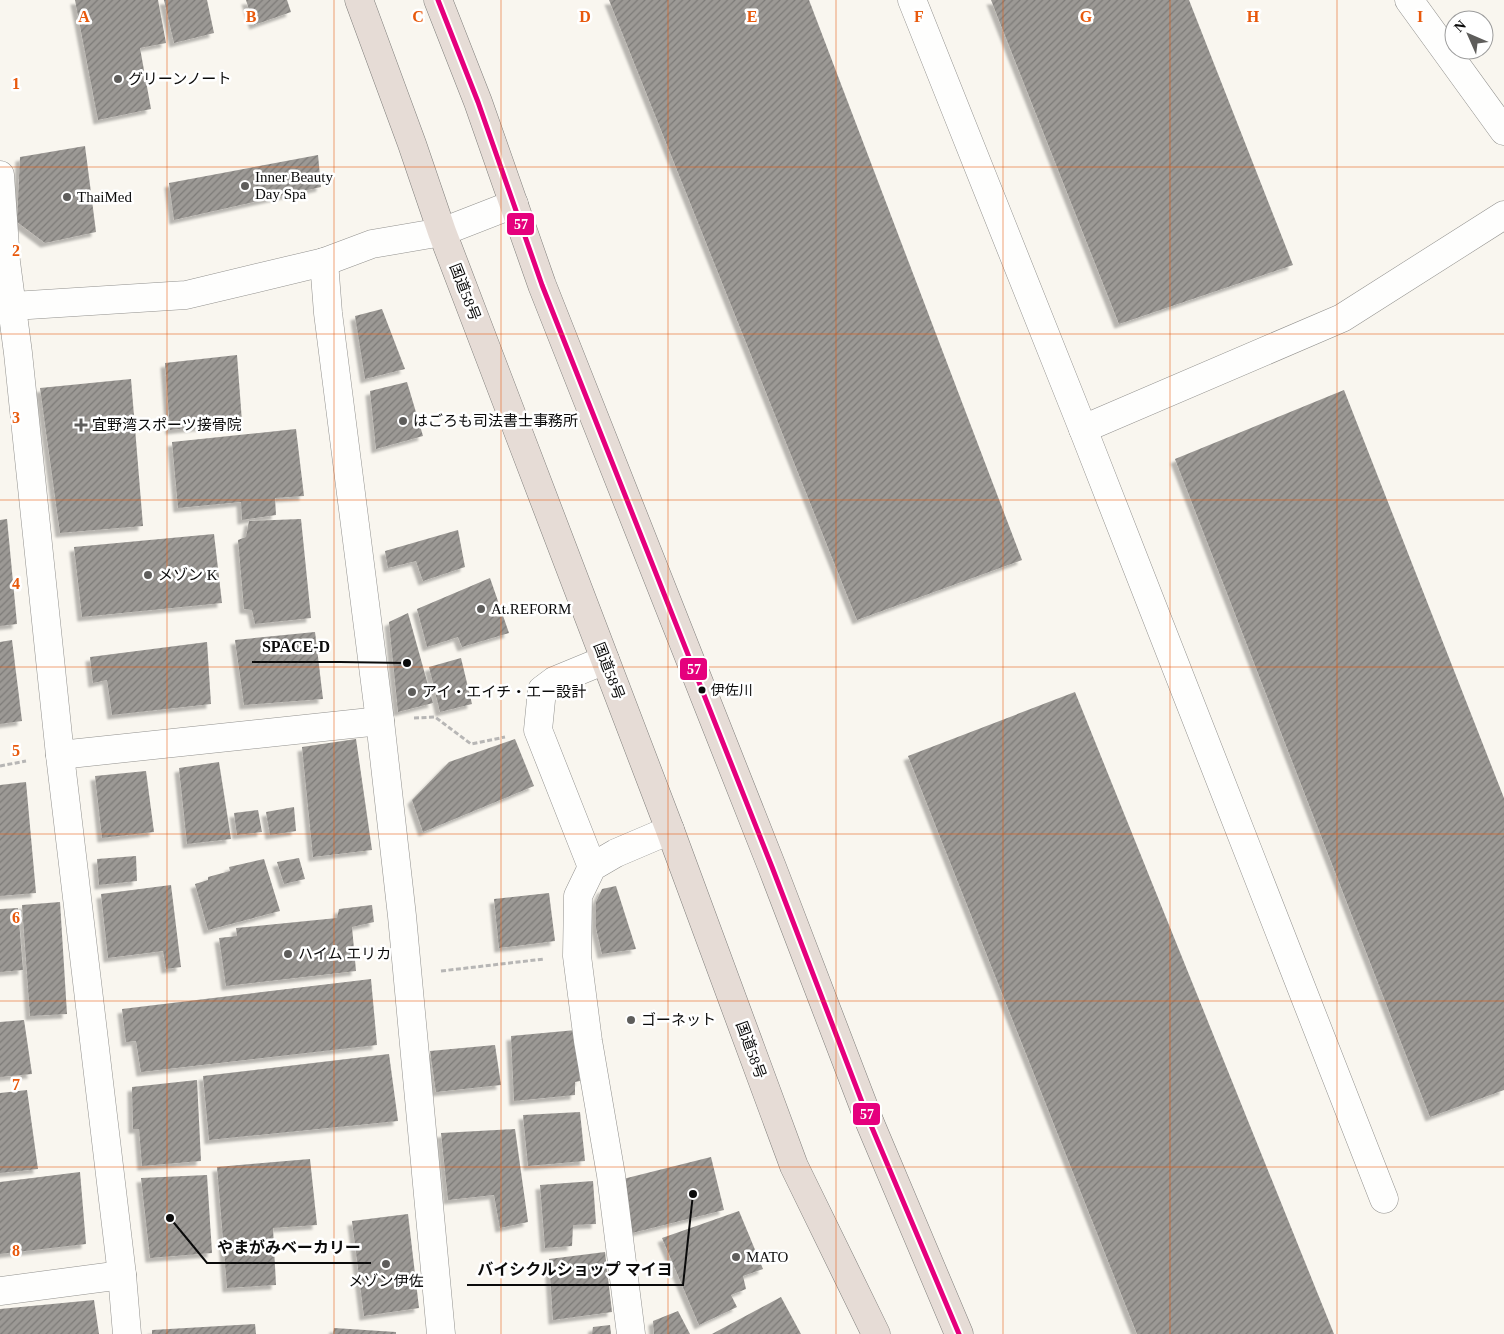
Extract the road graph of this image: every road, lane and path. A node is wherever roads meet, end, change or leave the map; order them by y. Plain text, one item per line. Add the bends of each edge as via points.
1 (359, 0) edge
2 (438, 0) edge
3 (912, 0) edge
4 (1409, 0) edge
5 (1504, 131) edge
6 (0, 175) edge
7 (514, 204) junction
8 (1504, 215) edge
9 (442, 232) junction
10 (324, 262) junction
11 (6, 306) edge
12 (1083, 429) junction
13 (605, 660) junction
14 (380, 721) junction
15 (538, 730) junction
16 (60, 755) junction
17 (670, 830) junction
18 (592, 867) junction
19 (577, 956) junction
20 (407, 974) junction
21 (1384, 1199) dead end
22 (122, 1276) junction
23 (0, 1291) edge
24 (127, 1334) edge
25 (441, 1334) edge
26 (631, 1334) edge
27 (876, 1334) edge
28 (959, 1334) edge

1 - 9 highway, 国道58号
2 - 7 highway
3 - 12 street
4 - 5 street
6 - 11 street
7 - 9 street
7 - 28 highway via 542,285 870,1123
8 - 12 street via 1342,318
9 - 10 street via 372,244
9 - 13 highway, 国道58号
10 - 11 street via 186,295
10 - 14 street
11 - 16 street via 42,577
12 - 21 street
13 - 15 street via 554,681 542,690
13 - 17 highway, 国道58号
14 - 15 path via 435,717 470,744
14 - 16 street
14 - 20 street
15 - 18 street
16 - 22 street
17 - 18 street via 616,852
17 - 27 highway, 国道58号 via 794,1166
18 - 19 street via 578,896
19 - 20 path
19 - 26 street via 611,1175
20 - 25 street
22 - 23 street
22 - 24 street

